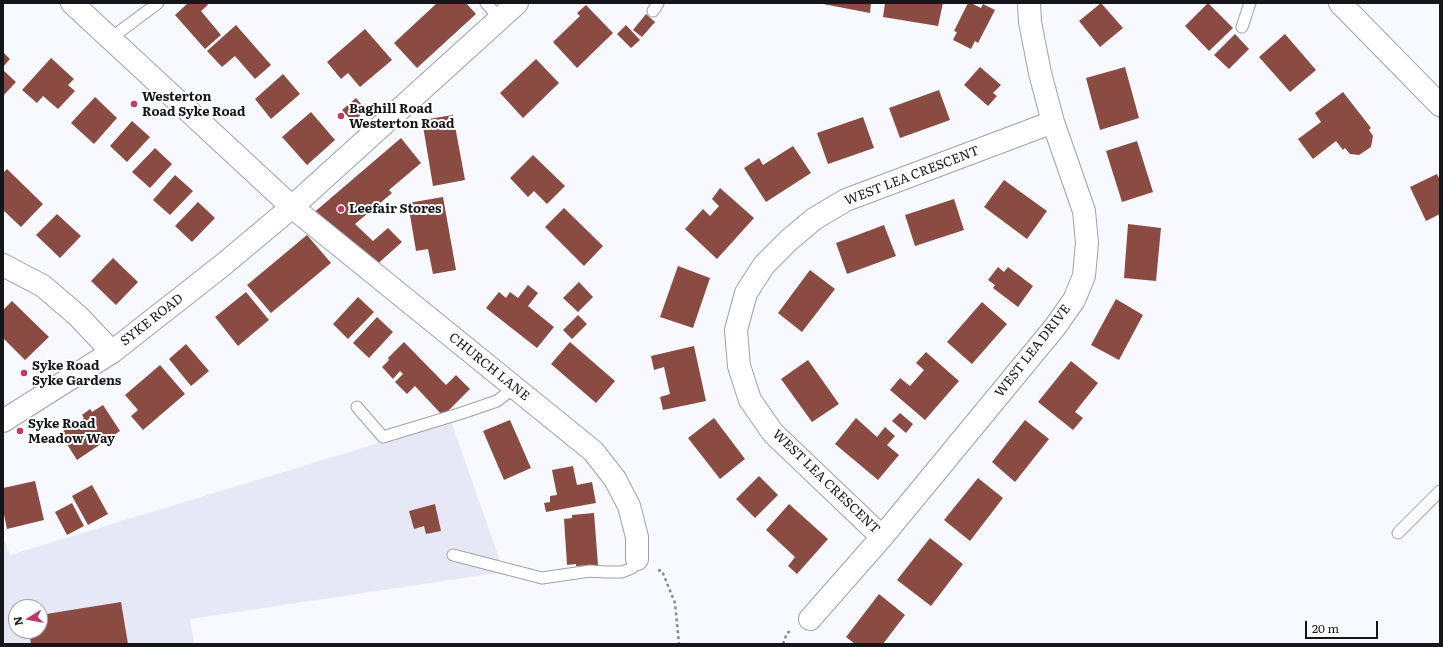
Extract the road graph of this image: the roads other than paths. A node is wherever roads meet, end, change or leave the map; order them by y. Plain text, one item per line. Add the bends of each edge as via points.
1 (72, 3) edge
2 (158, 3) edge
3 (517, 3) edge
4 (1029, 3) edge
5 (1250, 3) edge
6 (1340, 3) edge
7 (493, 11) edge
8 (1242, 27) dead end
9 (111, 38) junction
10 (1440, 105) edge
11 (1053, 122) junction
12 (292, 207) junction
13 (3, 265) edge
14 (112, 352) junction
15 (514, 388) junction
16 (357, 407) dead end
17 (3, 421) edge
18 (1440, 491) edge
19 (1398, 533) dead end
20 (882, 537) junction
21 (453, 555) dead end
22 (637, 559) joint
23 (810, 619) dead end

1 - 9 street, CHURCH LANE
2 - 9 lane
3 - 7 street, SYKE ROAD
4 - 11 street, WEST LEA DRIVE via 1040,73
5 - 8 lane
6 - 10 street
7 - 12 street, SYKE ROAD
9 - 12 street, CHURCH LANE
11 - 20 street, WEST LEA DRIVE via 1084,211 1087,243 1084,276 1074,300 1056,327
11 - 20 street, WEST LEA CRESCENT via 846,200 814,219 789,240 764,265 746,293 736,330 739,366 750,400 772,433
12 - 14 street, SYKE ROAD
12 - 15 street, CHURCH LANE
13 - 14 street via 43,286 78,316
14 - 17 street, SYKE ROAD
15 - 16 lane via 497,401 383,437
15 - 22 street, CHURCH LANE via 593,451 615,478 629,506 637,537
18 - 19 lane
20 - 23 street, WEST LEA DRIVE
21 - 22 lane via 542,578 590,570 622,572 632,568

